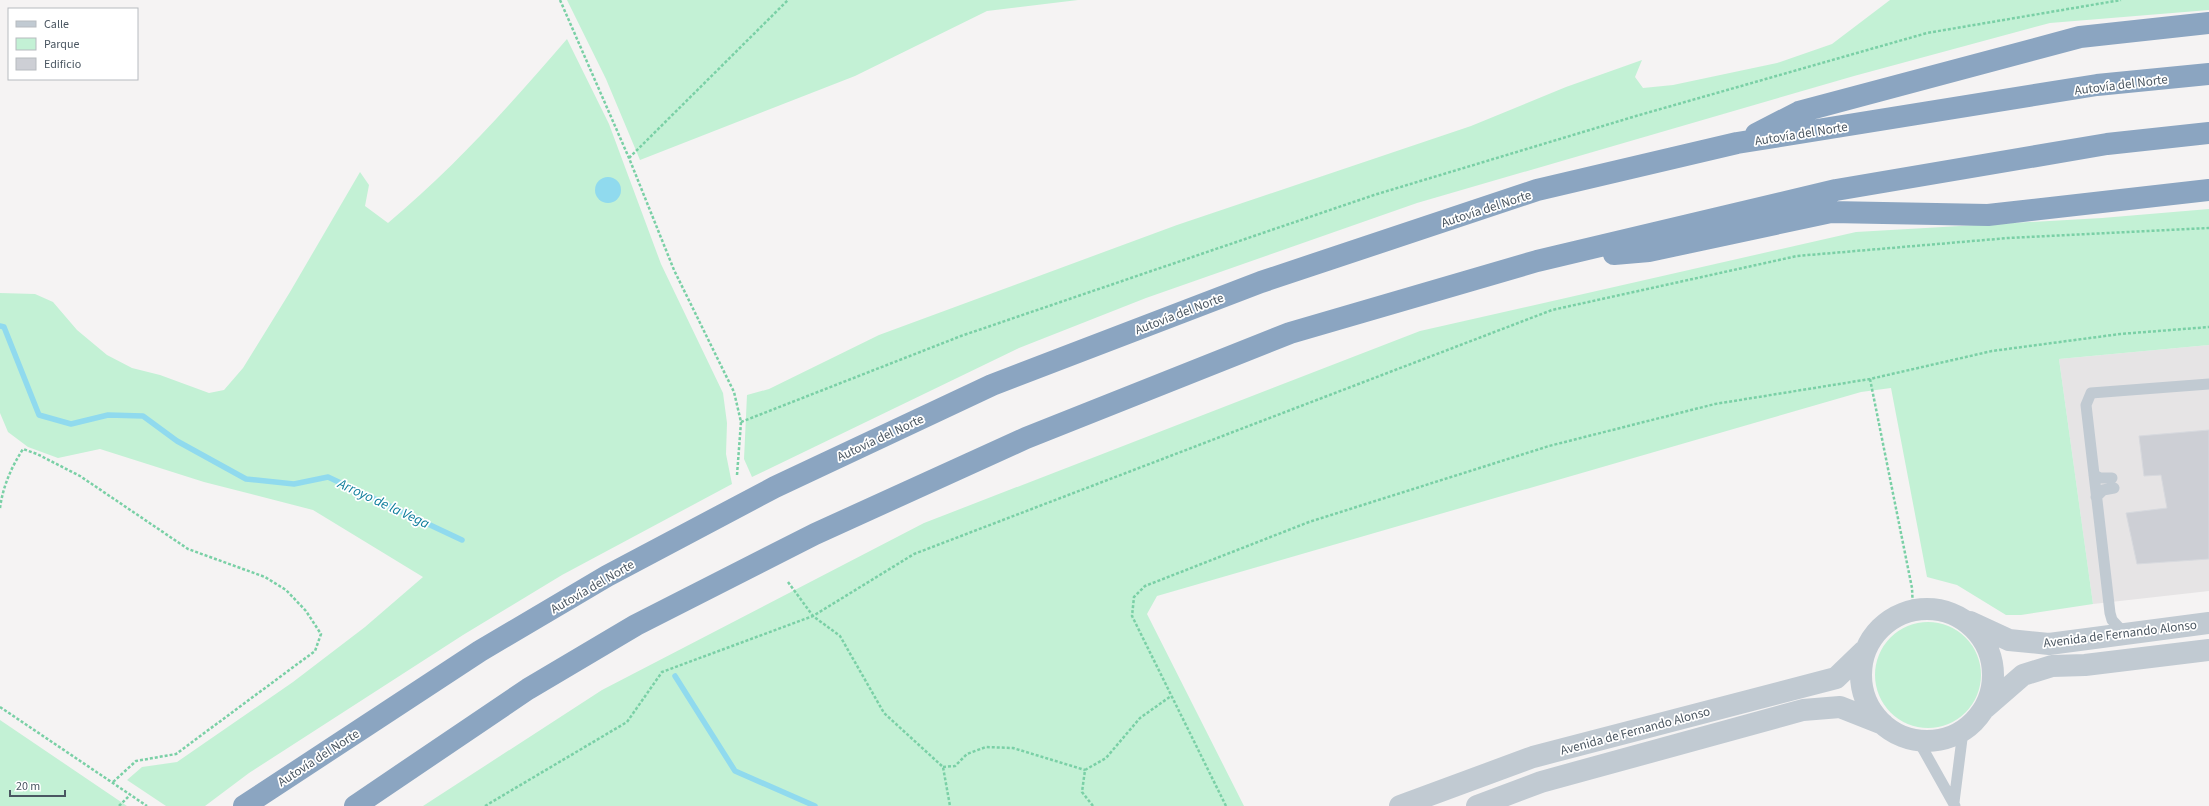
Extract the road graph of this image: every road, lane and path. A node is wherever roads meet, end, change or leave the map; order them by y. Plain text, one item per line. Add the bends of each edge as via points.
1 (560, 0) edge
2 (788, 0) edge
3 (2121, 0) edge
4 (2209, 23) edge
5 (2209, 74) edge
6 (2209, 133) edge
7 (1737, 143) junction
8 (629, 158) junction
9 (2209, 190) edge
10 (2209, 228) edge
11 (1537, 261) junction
12 (2209, 327) edge
13 (1870, 379) junction
14 (2209, 384) edge
15 (741, 422) junction
16 (737, 475) dead end
17 (2094, 475) junction
18 (2096, 498) junction
19 (0, 508) edge
20 (788, 582) dead end
21 (1913, 610) junction
22 (813, 616) junction
23 (1963, 619) junction
24 (2209, 623) edge
25 (2125, 634) junction
26 (2209, 650) edge
27 (1864, 651) junction
28 (1171, 696) junction
29 (0, 707) edge
30 (1984, 709) junction
31 (1882, 724) junction
32 (1962, 731) junction
33 (1918, 740) junction
34 (943, 767) junction
35 (1085, 770) junction
36 (112, 783) junction
37 (130, 795) junction
38 (1954, 804) edge
39 (119, 806) edge
40 (147, 806) edge
41 (244, 806) edge
42 (355, 806) edge
43 (485, 806) edge
44 (950, 806) edge
45 (1093, 806) edge
46 (1226, 806) edge
47 (1400, 806) edge
48 (1477, 806) edge

1 - 8 path
2 - 8 path
3 - 15 path via 1927,33 1636,116 1389,191 960,336
4 - 7 highway via 2080,37 1798,112
5 - 7 highway, Autovía del Norte via 2097,85
6 - 11 highway via 2107,144 1836,190
7 - 41 highway, Autovía del Norte via 1537,190 1261,282 992,385 775,487 607,576 480,652
8 - 15 path via 674,270 734,392
9 - 11 highway via 1988,214 1831,212 1649,251
10 - 22 path via 2008,238 1797,256 1552,310 914,554
11 - 42 highway via 1290,333 1026,438 816,534 636,625 528,689
12 - 13 path via 2120,334 1992,351
13 - 21 path via 1912,588
13 - 28 path via 1715,404 1549,446 1309,522 1145,586 1134,597 1132,616
14 - 17 lane via 2091,393 2086,405
15 - 16 path
17 - 18 lane
17 - 18 lane via 2113,483
18 - 25 lane via 2110,613 2112,620
19 - 36 path via 10,469 23,449 37,454 80,476 188,549 265,577 286,590 306,611 321,634 315,651 176,754 136,761
20 - 22 path
21 - 23 street via 1930,608 1947,611
21 - 27 street via 1897,615 1883,624
22 - 34 path via 840,636 884,714
22 - 43 path via 662,672 627,722
23 - 25 street, Avenida de Fernando Alonso via 2009,640 2049,644
23 - 30 street via 1978,632 1989,649 1993,669 1992,690
24 - 25 street, Avenida de Fernando Alonso
26 - 30 street, Avenida de Fernando Alonso via 2085,665 2052,666 2023,675
27 - 31 street via 1860,671 1862,690 1870,709
27 - 47 street, Avenida de Fernando Alonso via 1836,678 1533,757
28 - 35 path via 1140,718 1106,758
28 - 46 path
29 - 36 path
30 - 32 street via 1975,721
31 - 33 street via 1899,735
31 - 48 street, Avenida de Fernando Alonso via 1840,707 1803,710 1541,782
32 - 33 street via 1934,741
32 - 38 lane
33 - 38 lane
34 - 35 path via 955,766 967,754 986,747 1013,748
34 - 44 path
35 - 45 path via 1082,792
36 - 37 path
37 - 39 path
37 - 40 path

